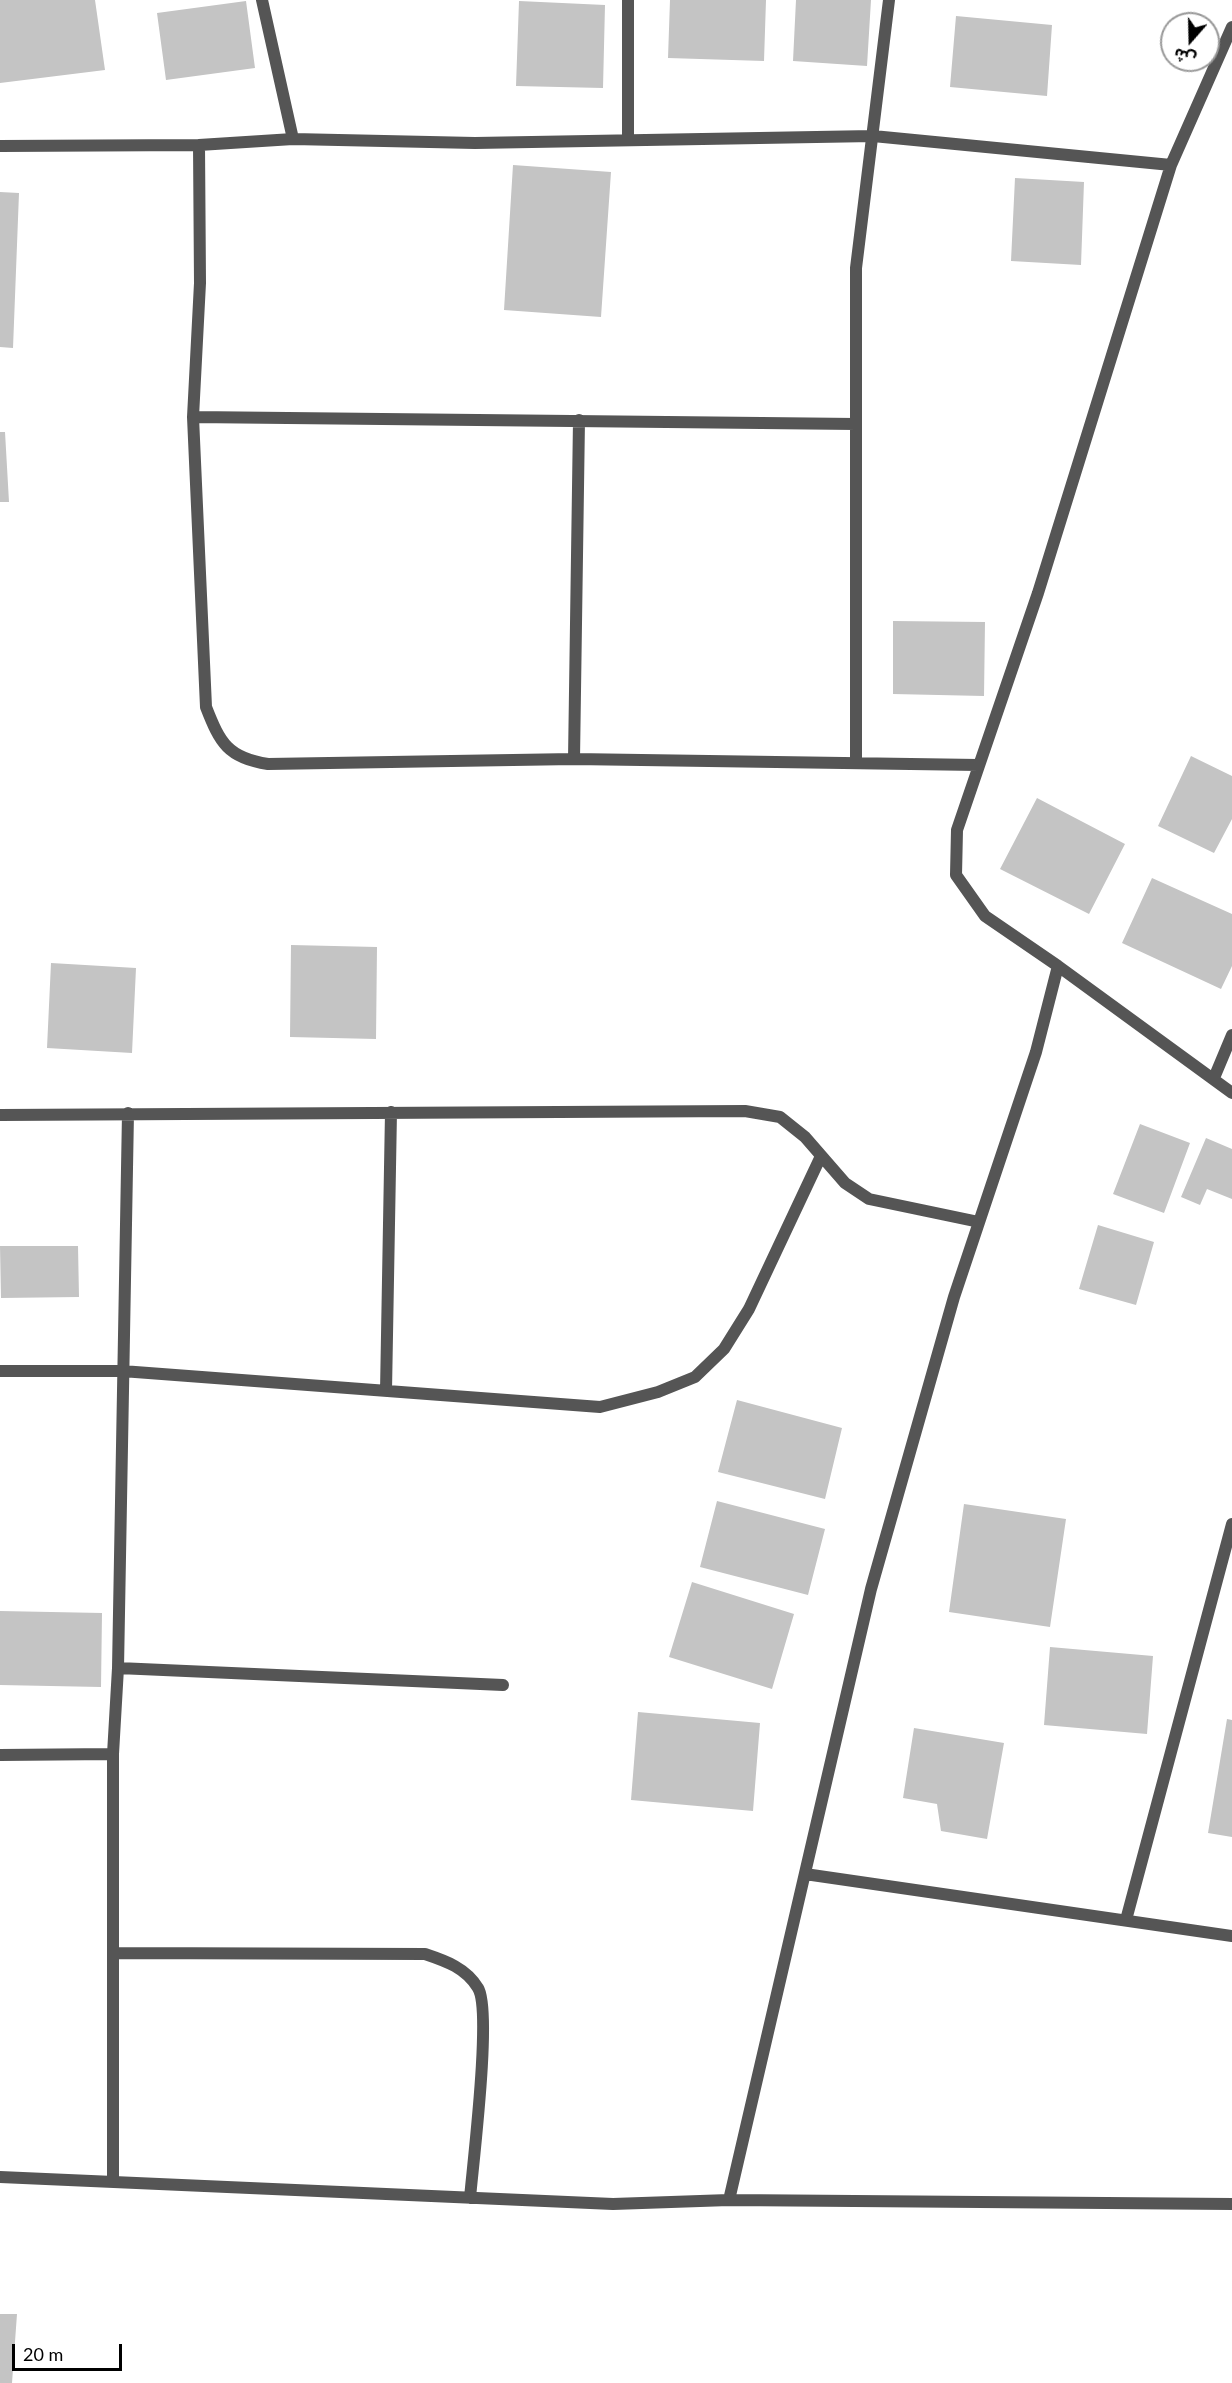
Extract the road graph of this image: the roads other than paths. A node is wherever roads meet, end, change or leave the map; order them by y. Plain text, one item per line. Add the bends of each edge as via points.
1 (262, 0) edge
2 (628, 0) edge
3 (889, 0) edge
4 (1232, 27) edge
5 (873, 136) junction
6 (293, 139) junction
7 (628, 140) junction
8 (199, 145) junction
9 (0, 146) edge
10 (1171, 165) junction
11 (193, 417) junction
12 (579, 420) junction
13 (856, 424) junction
14 (574, 759) junction
15 (856, 763) junction
16 (978, 765) junction
17 (1058, 966) junction
18 (1232, 1035) edge
19 (1214, 1078) junction
20 (1232, 1093) edge
21 (391, 1112) junction
22 (128, 1113) junction
23 (0, 1115) edge
24 (822, 1156) junction
25 (979, 1222) junction
26 (0, 1371) edge
27 (122, 1371) junction
28 (386, 1391) junction
29 (1232, 1524) edge
30 (118, 1668) junction
31 (503, 1684) dead end
32 (113, 1754) junction
33 (0, 1755) edge
34 (805, 1874) junction
35 (1126, 1920) junction
36 (1232, 1936) edge
37 (113, 1953) junction
38 (0, 2178) edge
39 (113, 2182) junction
40 (470, 2198) junction
41 (729, 2200) junction
42 (1232, 2204) edge

1 - 6 street
2 - 7 street
3 - 5 street
4 - 10 street
5 - 7 street
5 - 10 street
5 - 13 street via 856,268
6 - 7 street via 475,143
6 - 8 street
8 - 9 street
8 - 11 street via 200,283
10 - 16 street via 1038,593
11 - 12 street
11 - 14 street via 206,707 225,746 247,761 268,764
12 - 13 street
12 - 14 street
13 - 15 street
14 - 15 street
15 - 16 street
16 - 17 street via 957,830 956,874 985,916
17 - 19 street
17 - 25 street via 1036,1052
18 - 19 street
19 - 20 street
21 - 22 street
21 - 24 street via 745,1111 780,1117
21 - 28 street
22 - 23 street
22 - 27 street
24 - 25 street via 845,1183 869,1199
24 - 28 street via 749,1309 724,1349 695,1377 658,1392 600,1407
25 - 34 street via 871,1589
26 - 27 street
27 - 28 street
27 - 30 street
29 - 35 street
30 - 31 street
30 - 32 street
32 - 33 street
32 - 37 street
34 - 35 street
34 - 41 street
35 - 36 street
37 - 39 street
37 - 40 street via 425,1954 455,1965 479,1989 484,2026
38 - 39 street
39 - 40 street
40 - 41 street via 613,2204
41 - 42 street

